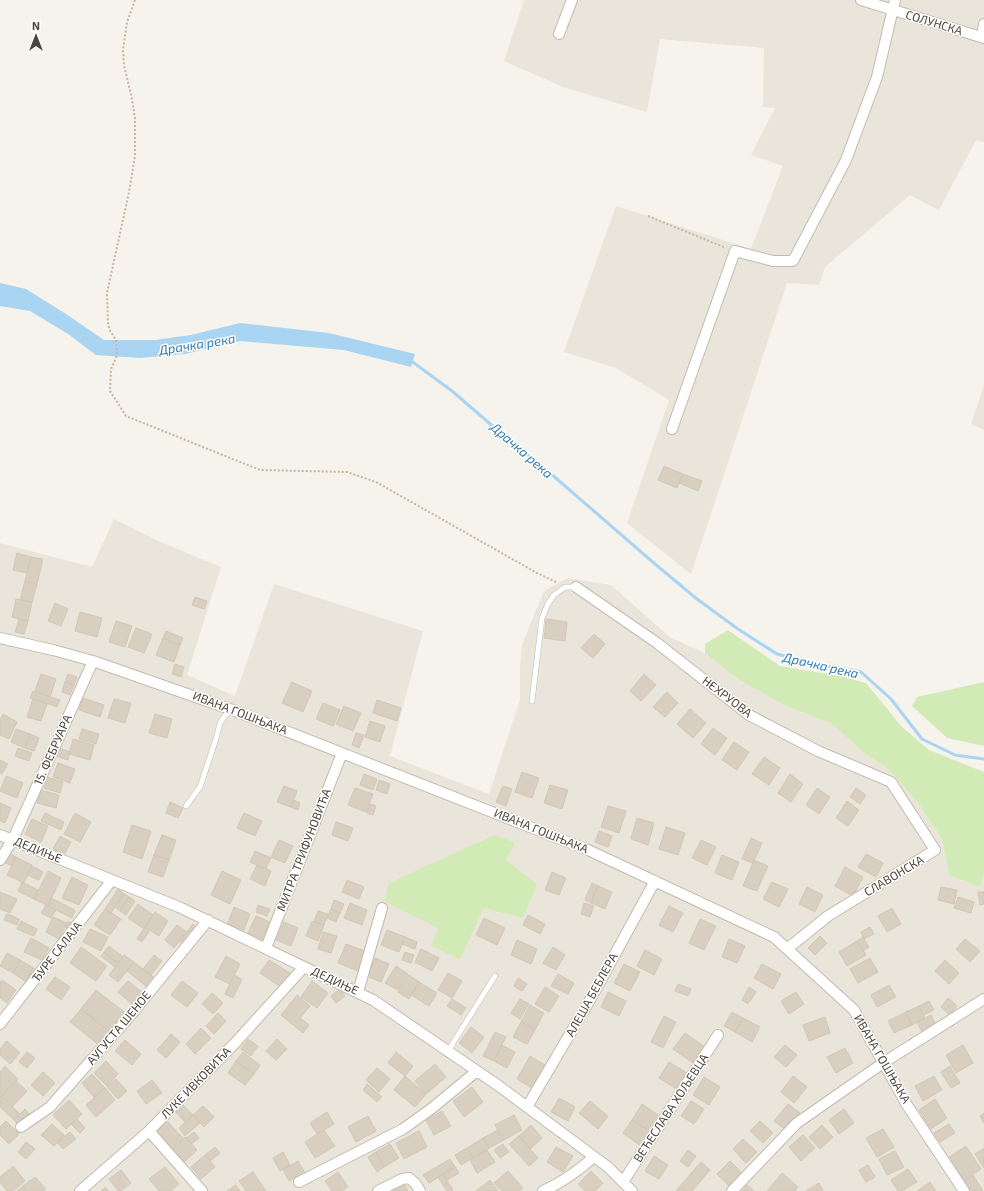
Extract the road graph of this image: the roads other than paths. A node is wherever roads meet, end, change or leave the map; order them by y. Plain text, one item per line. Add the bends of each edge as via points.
1 (572, 0) edge
2 (862, 0) edge
3 (894, 5) edge
4 (984, 24) edge
5 (559, 34) dead end
6 (983, 38) edge
7 (672, 429) dead end
8 (576, 587) joint
9 (0, 638) edge
10 (93, 661) junction
11 (532, 701) dead end
12 (230, 709) junction
13 (342, 753) junction
14 (892, 782) joint
15 (186, 806) dead end
16 (0, 835) edge
17 (13, 840) junction
18 (0, 860) edge
19 (112, 880) junction
20 (655, 881) junction
21 (382, 908) dead end
22 (208, 920) junction
23 (266, 948) junction
24 (787, 949) junction
25 (304, 967) junction
26 (495, 976) dead end
27 (358, 992) junction
28 (984, 999) edge
29 (0, 1024) edge
30 (718, 1035) dead end
31 (448, 1051) junction
32 (883, 1063) junction
33 (477, 1071) junction
34 (527, 1107) junction
35 (21, 1127) dead end
36 (149, 1131) junction
37 (594, 1157) junction
38 (299, 1182) dead end
39 (623, 1182) junction
40 (80, 1191) edge
41 (202, 1191) edge
42 (378, 1191) edge
43 (420, 1191) edge
44 (543, 1191) edge
45 (632, 1191) edge
46 (732, 1191) edge
47 (964, 1191) edge

1 - 5 street
2 - 3 street, СОЛУНСКА
3 - 6 street, СОЛУНСКА
3 - 7 street via 877,77 846,160 793,261 773,261 735,251
4 - 6 street
8 - 11 lane via 566,587 554,596 545,610
8 - 14 street, НЕХРУОВА via 657,643 749,715 818,751
9 - 10 street, ИВАНА ГОШЊАКА
10 - 12 street, ИВАНА ГОШЊАКА
10 - 17 street, 15. ФЕБРУАРА
12 - 13 street, ИВАНА ГОШЊАКА
12 - 15 lane via 220,723 200,787
13 - 20 street, ИВАНА ГОШЊАКА via 586,849
13 - 23 street, МИТРА ТРИФУНОВИЋА
14 - 24 street, СЛАВОНСКА via 935,850 828,916
16 - 17 street, ДЕДИЊЕ
17 - 18 street, 15. ФЕБРУАРА
17 - 19 street, ДЕДИЊЕ
19 - 22 street, ДЕДИЊЕ
19 - 29 street, ЂУРЕ САЛАЈА
20 - 24 street, ИВАНА ГОШЊАКА via 774,937
20 - 34 street, АЛЕША БЕБЛЕРА
21 - 27 street
22 - 23 street, ДЕДИЊЕ
22 - 35 street, АУГУСТА ШЕНОЕ via 130,1016 50,1107
23 - 25 street, ДЕДИЊЕ
24 - 32 street, ИВАНА ГОШЊАКА via 854,1010
25 - 27 street, ДЕДИЊЕ
25 - 36 street, ЛУКЕ ИВКОВИЋА via 236,1042
26 - 31 lane
27 - 31 street, ДЕДИЊЕ
28 - 32 street
30 - 39 street, ВЕЋЕСЛАВА ХОЉЕВЦА
31 - 33 street, ДЕДИЊЕ
32 - 46 street via 797,1123
32 - 47 street, ИВАНА ГОШЊАКА via 907,1105
33 - 34 street, ДЕДИЊЕ
33 - 38 street via 403,1129
34 - 37 street, ДЕДИЊЕ
36 - 40 street, ЛУКЕ ИВКОВИЋА
36 - 41 street
37 - 39 street, ДЕДИЊЕ
37 - 44 street
39 - 45 street, ДЕДИЊЕ
42 - 43 street via 409,1178

